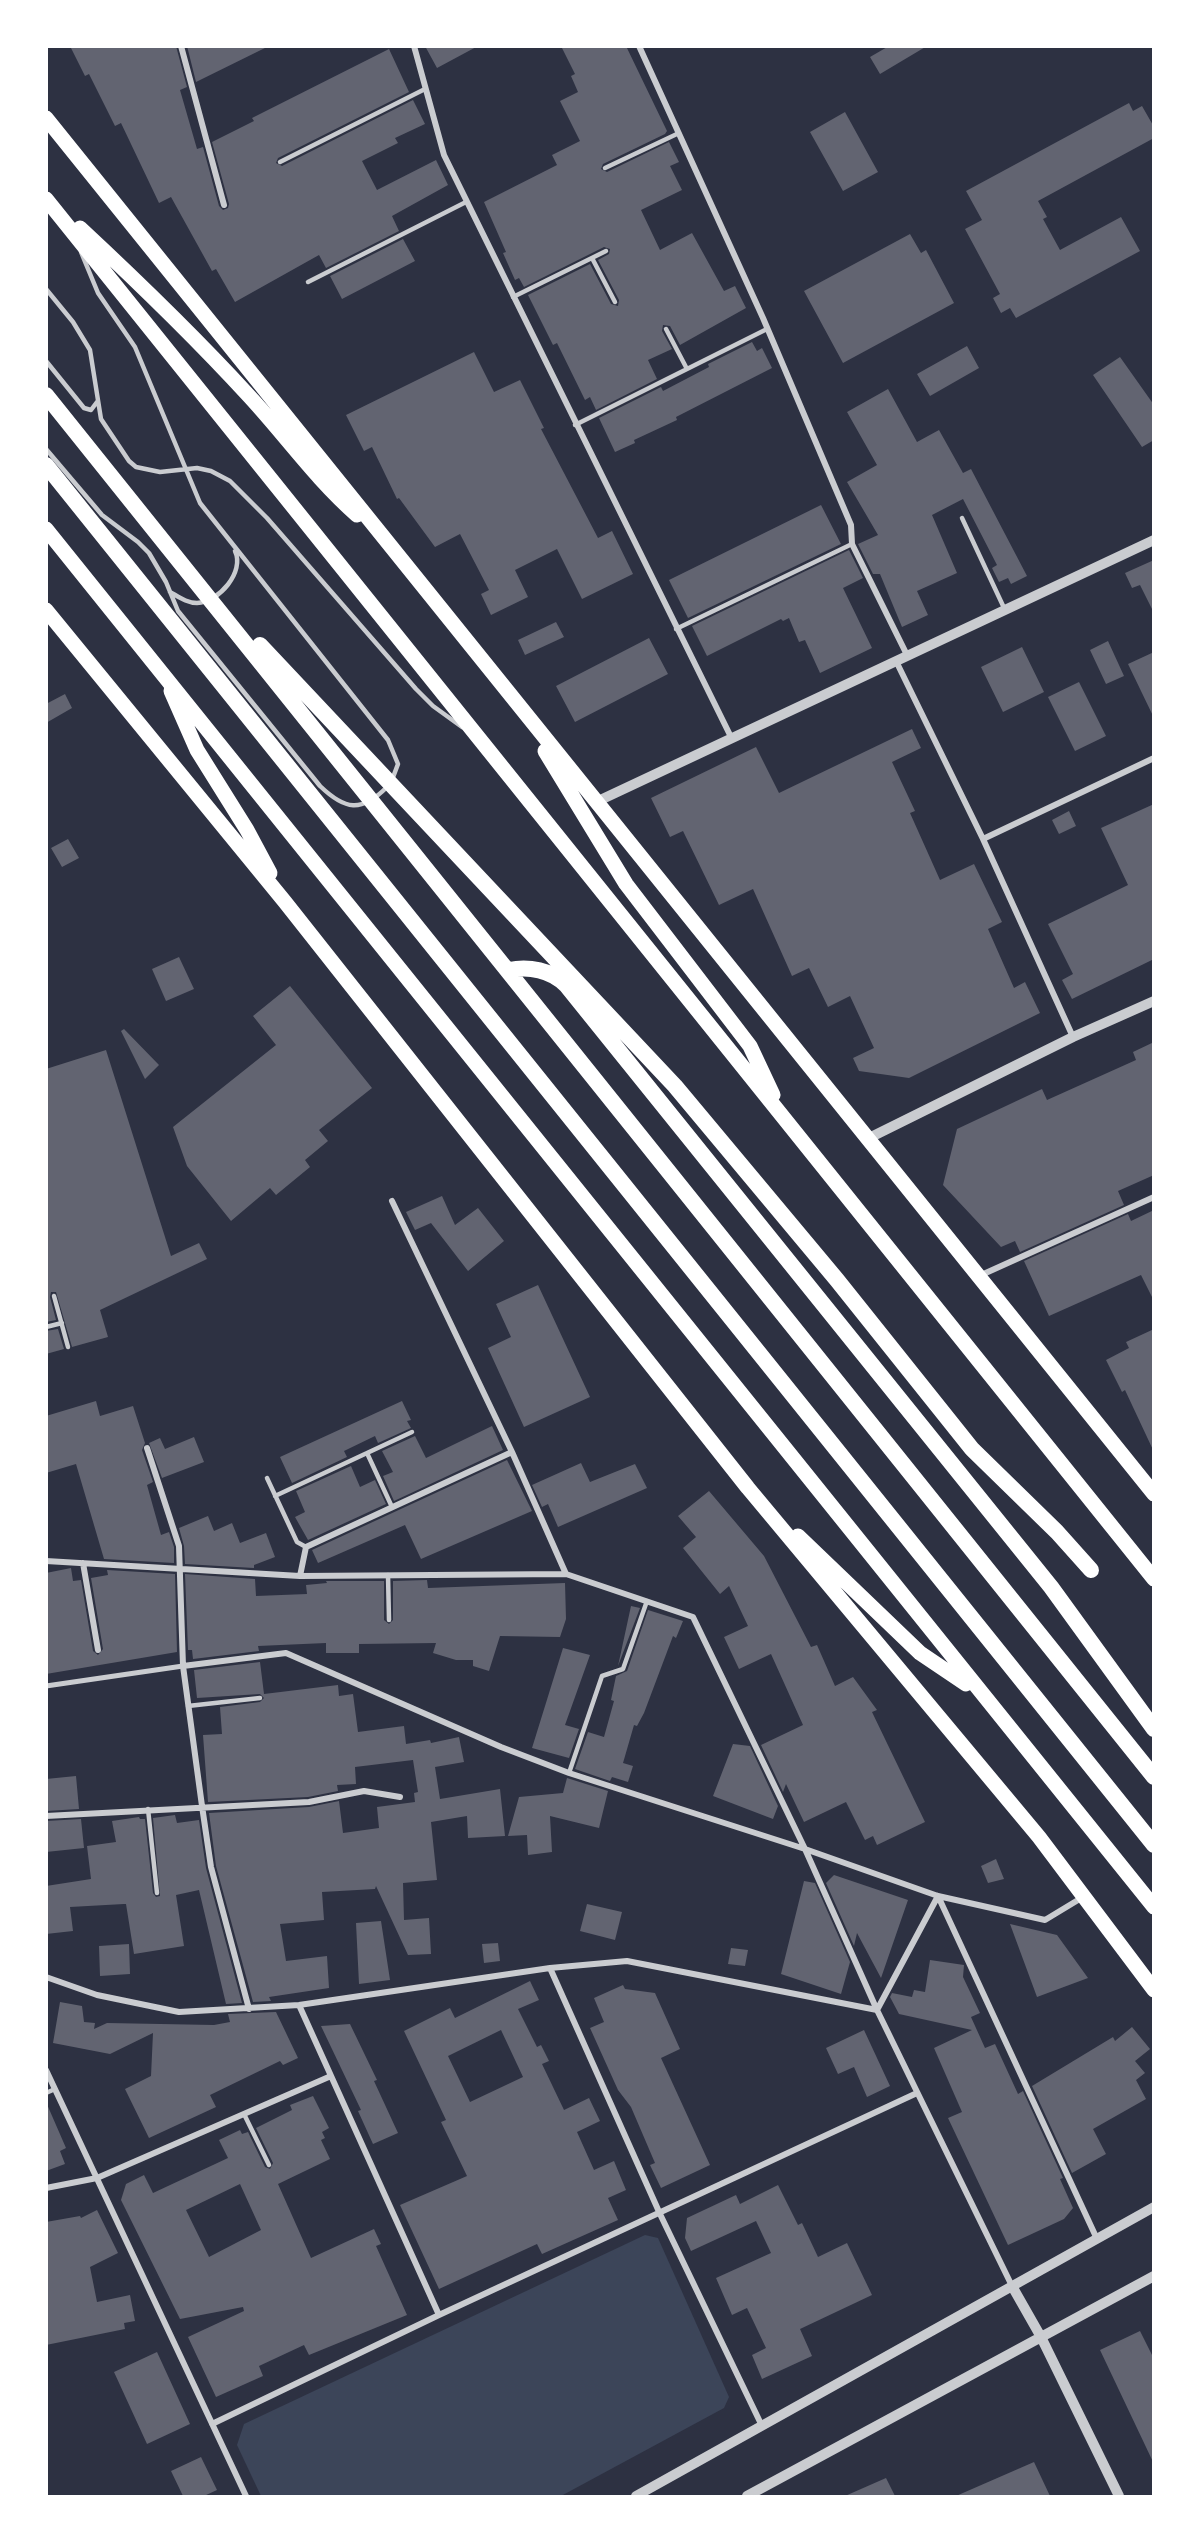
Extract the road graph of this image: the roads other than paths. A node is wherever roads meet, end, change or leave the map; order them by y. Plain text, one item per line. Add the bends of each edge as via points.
1 (182, 46) edge
2 (414, 46) edge
3 (639, 46) edge
4 (426, 89) junction
5 (46, 118) edge
6 (679, 133) junction
7 (280, 162) dead end
8 (605, 168) dead end
9 (46, 199) edge
10 (466, 201) junction
11 (224, 205) dead end
12 (76, 236) junction
13 (606, 251) dead end
14 (592, 258) junction
15 (308, 282) dead end
16 (46, 289) edge
17 (513, 297) junction
18 (615, 302) dead end
19 (666, 329) dead end
20 (767, 329) junction
21 (46, 361) edge
22 (687, 369) junction
23 (46, 395) edge
24 (97, 402) junction
25 (575, 425) junction
26 (46, 449) edge
27 (46, 465) edge
28 (184, 469) junction
29 (962, 518) dead end
30 (46, 529) edge
31 (1154, 540) edge
32 (386, 541) junction
33 (165, 543) junction
34 (231, 543) junction
35 (852, 544) junction
36 (169, 592) junction
37 (46, 610) edge
38 (1005, 610) junction
39 (676, 629) junction
40 (907, 655) junction
41 (896, 661) junction
42 (164, 674) junction
43 (522, 710) junction
44 (731, 737) junction
45 (482, 741) junction
46 (1154, 758) edge
47 (596, 802) junction
48 (983, 839) junction
49 (285, 902) junction
50 (509, 970) dead end
51 (1154, 1001) edge
52 (1073, 1037) junction
53 (780, 1111) junction
54 (867, 1139) junction
55 (1154, 1197) edge
56 (392, 1201) dead end
57 (977, 1277) junction
58 (54, 1296) dead end
59 (62, 1323) junction
60 (46, 1327) edge
61 (68, 1347) dead end
62 (412, 1432) dead end
63 (147, 1448) dead end
64 (512, 1452) junction
65 (367, 1453) junction
66 (267, 1478) dead end
67 (748, 1488) junction
68 (1154, 1494) edge
69 (275, 1496) junction
70 (392, 1508) junction
71 (306, 1547) junction
72 (46, 1561) edge
73 (83, 1563) junction
74 (178, 1567) junction
75 (1091, 1570) dead end
76 (566, 1574) junction
77 (388, 1575) junction
78 (300, 1576) junction
79 (1154, 1579) edge
80 (647, 1601) junction
81 (389, 1620) dead end
82 (98, 1650) dead end
83 (183, 1666) junction
84 (46, 1686) edge
85 (981, 1695) junction
86 (261, 1698) dead end
87 (188, 1706) junction
88 (1154, 1729) edge
89 (569, 1773) junction
90 (1154, 1777) edge
91 (400, 1797) dead end
92 (202, 1806) junction
93 (148, 1809) junction
94 (46, 1815) edge
95 (1154, 1845) edge
96 (805, 1849) junction
97 (158, 1893) dead end
98 (938, 1896) junction
99 (1083, 1896) junction
100 (1154, 1907) edge
101 (550, 1968) junction
102 (46, 1977) edge
103 (1154, 1990) edge
104 (299, 2005) junction
105 (249, 2009) junction
106 (877, 2010) junction
107 (46, 2070) edge
108 (331, 2076) junction
109 (56, 2090) junction
110 (46, 2093) edge
111 (917, 2093) junction
112 (244, 2114) junction
113 (269, 2165) dead end
114 (98, 2178) junction
115 (46, 2188) edge
116 (1154, 2207) edge
117 (660, 2214) junction
118 (1097, 2239) junction
119 (1154, 2276) edge
120 (1012, 2286) junction
121 (439, 2315) junction
122 (1041, 2337) junction
123 (212, 2424) junction
124 (762, 2426) junction
125 (246, 2496) edge
126 (636, 2496) edge
127 (747, 2496) edge
128 (1119, 2496) edge

1 - 11 street
2 - 4 street
3 - 6 street
4 - 7 lane
4 - 10 street via 444,155
5 - 32 main road
6 - 8 lane
6 - 20 street
9 - 12 main road
9 - 32 main road via 171,314 251,398 330,492
10 - 15 lane
10 - 17 street
12 - 28 lane via 89,277 135,347
12 - 45 main road
13 - 14 lane
14 - 17 lane
14 - 18 lane
16 - 24 lane via 90,350
17 - 25 street
19 - 22 lane
20 - 22 lane
20 - 35 street via 851,525
21 - 24 lane via 84,408 91,410
22 - 25 lane
23 - 33 highway
24 - 28 lane via 109,434 136,467 160,472
25 - 39 street
26 - 36 lane via 102,515 149,554
27 - 95 highway
28 - 34 lane via 200,503
28 - 45 lane via 211,471 230,482 416,689
29 - 38 lane
30 - 42 main road
31 - 38 street
32 - 43 main road
33 - 75 highway via 675,1086 972,1449 1058,1532
33 - 90 highway
34 - 36 lane via 237,567 232,581 218,593 199,603 184,601
34 - 36 lane via 388,740 398,764 392,781 378,796 352,806 339,804 320,786 178,611
35 - 39 lane
35 - 40 street
37 - 49 main road
38 - 40 street
39 - 44 street
40 - 41 street
41 - 44 street
41 - 48 street
42 - 49 main road via 197,750 247,830
42 - 85 main road
43 - 47 main road
43 - 53 main road via 626,884 750,1046
44 - 47 street
45 - 53 main road
46 - 48 street
47 - 54 main road
48 - 52 street
49 - 67 main road
50 - 88 highway via 531,969 560,980 1051,1587
51 - 52 street
52 - 54 street
53 - 79 main road
54 - 57 main road
55 - 57 street
56 - 64 street
57 - 68 main road
58 - 59 lane
59 - 60 lane
59 - 61 lane
62 - 65 lane
63 - 74 street via 178,1546
64 - 70 street
64 - 76 street
65 - 69 lane
65 - 70 lane
66 - 69 lane
67 - 85 main road via 920,1653
67 - 99 main road via 1039,1837
69 - 71 lane via 297,1542
70 - 71 street
71 - 78 street
72 - 73 street
73 - 74 street
73 - 82 street
74 - 78 street
74 - 83 street
76 - 77 street
76 - 80 street
77 - 78 street
77 - 81 lane
80 - 89 lane via 623,1669 602,1676
80 - 96 street via 693,1617
83 - 84 street
83 - 87 street
83 - 89 street via 286,1653
85 - 100 main road
86 - 87 lane
87 - 92 street
89 - 96 street
91 - 92 street via 364,1791 309,1802
92 - 93 street
92 - 105 street via 211,1867
93 - 94 street
93 - 97 lane
96 - 98 street
96 - 106 street
98 - 99 street via 1046,1920
98 - 106 street
98 - 118 street
99 - 103 main road
101 - 104 street
101 - 106 street via 627,1961
101 - 117 street
102 - 105 street via 97,1995 179,2012
104 - 105 street
104 - 108 street
106 - 111 street
107 - 109 street
108 - 112 street
108 - 121 street
109 - 110 lane
109 - 114 street
111 - 117 street
111 - 120 street
112 - 113 lane
112 - 114 street
114 - 115 street
114 - 123 street
116 - 118 street
117 - 121 street
117 - 124 street
118 - 120 street
119 - 122 street
120 - 122 street
120 - 124 street
121 - 123 street
122 - 127 street
122 - 128 street
123 - 125 street
124 - 126 street

